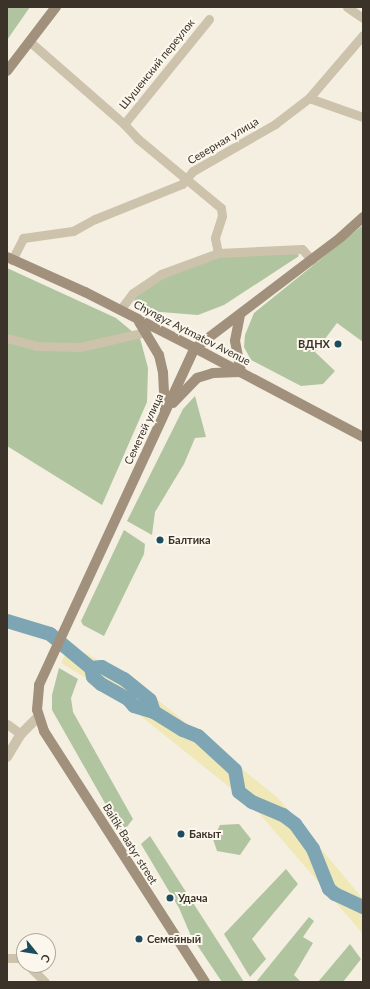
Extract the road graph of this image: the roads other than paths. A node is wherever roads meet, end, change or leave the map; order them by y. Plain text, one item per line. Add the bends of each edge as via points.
1 (56, 7) edge
2 (347, 7) edge
3 (363, 18) edge
4 (209, 19) dead end
5 (363, 36) edge
6 (30, 41) junction
7 (7, 71) edge
8 (309, 98) junction
9 (363, 117) edge
10 (124, 124) junction
11 (187, 179) junction
12 (363, 217) edge
13 (218, 253) junction
14 (10, 258) edge
15 (312, 260) junction
16 (120, 310) junction
17 (240, 315) junction
18 (138, 320) junction
19 (146, 332) junction
20 (7, 338) edge
21 (195, 348) junction
22 (241, 372) junction
23 (165, 412) junction
24 (363, 437) edge
25 (38, 717) junction
26 (7, 724) edge
27 (22, 734) junction
28 (7, 757) edge
29 (36, 973) edge
30 (45, 982) edge
31 (204, 982) edge

1 - 6 main road
2 - 3 street
4 - 10 street, Шушенский переулок
5 - 8 street, Северная улица
6 - 7 main road
6 - 10 street
8 - 9 street
8 - 11 street, Северная улица via 275,124 194,170
10 - 11 street via 138,139
11 - 13 street via 221,208 222,216 215,238
11 - 14 street, Северная улица via 182,184 95,219 73,231 23,238
12 - 15 main road, Семетей улица
13 - 15 street via 302,249
13 - 16 street via 161,274 133,293
14 - 16 main road, Chyngyz Aytmatov Avenue
15 - 17 main road, Семетей улица
16 - 18 main road, Chyngyz Aytmatov Avenue
17 - 21 main road, Семетей улица
17 - 22 main road via 235,341
18 - 19 main road
18 - 21 main road, Chyngyz Aytmatov Avenue
19 - 20 street via 80,347 60,348 36,346
19 - 23 main road via 162,365
21 - 22 main road, Chyngyz Aytmatov Avenue
21 - 23 main road, Семетей улица
22 - 23 main road via 213,373 197,378
22 - 24 main road, Chyngyz Aytmatov Avenue
23 - 25 main road, Семетей улица via 46,666 36,699
25 - 27 street
25 - 31 main road, Baitik Baatyr street via 48,737
26 - 27 street
27 - 28 street
29 - 30 street

